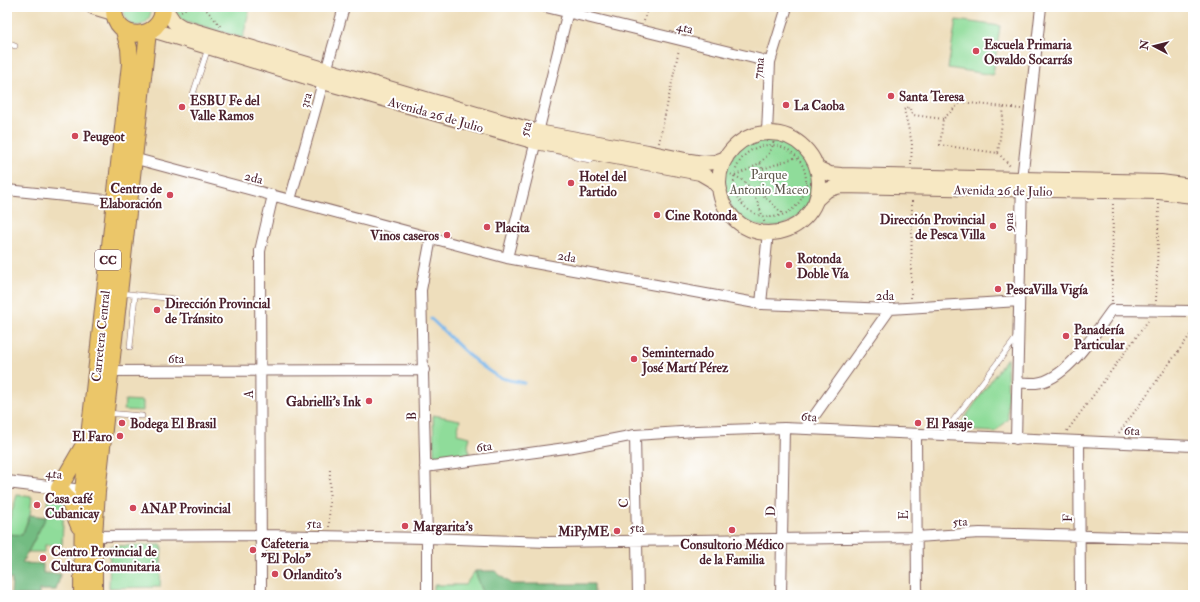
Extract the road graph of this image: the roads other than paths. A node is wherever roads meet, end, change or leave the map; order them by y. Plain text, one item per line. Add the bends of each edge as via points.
1 (93, 7) edge
2 (163, 7) edge
3 (344, 7) edge
4 (546, 7) edge
5 (787, 7) edge
6 (1041, 7) edge
7 (113, 10) edge
8 (569, 10) edge
9 (124, 31) junction
10 (150, 31) junction
11 (7, 43) edge
12 (15, 46) dead end
13 (209, 47) junction
14 (770, 62) junction
15 (325, 76) junction
16 (192, 97) dead end
17 (537, 137) junction
18 (772, 137) junction
19 (127, 157) junction
20 (726, 158) junction
21 (817, 168) junction
22 (911, 182) junction
23 (1022, 185) junction
24 (1193, 186) edge
25 (720, 189) junction
26 (7, 190) edge
27 (273, 195) junction
28 (1193, 196) edge
29 (290, 200) junction
30 (816, 200) junction
31 (115, 201) junction
32 (768, 232) junction
33 (431, 238) junction
34 (507, 258) junction
35 (112, 292) junction
36 (136, 295) junction
37 (175, 298) dead end
38 (1019, 301) junction
39 (761, 304) junction
40 (890, 309) junction
41 (1193, 311) edge
42 (1018, 335) junction
43 (130, 347) dead end
44 (424, 370) junction
45 (261, 371) junction
46 (103, 372) junction
47 (1017, 382) junction
48 (106, 412) junction
49 (142, 416) dead end
50 (784, 428) junction
51 (805, 429) junction
52 (916, 434) junction
53 (635, 435) junction
54 (942, 436) junction
55 (88, 439) junction
56 (1016, 439) junction
57 (1079, 441) junction
58 (1193, 446) edge
59 (425, 467) junction
60 (7, 483) edge
61 (59, 488) junction
62 (90, 491) junction
63 (262, 535) junction
64 (1080, 535) junction
65 (88, 536) junction
66 (916, 537) junction
67 (427, 538) junction
68 (783, 538) junction
69 (1193, 539) edge
70 (637, 540) junction
71 (82, 595) edge
72 (94, 595) edge
73 (261, 595) edge
74 (427, 595) edge
75 (638, 595) edge
76 (781, 595) edge
77 (917, 595) edge
78 (1080, 595) edge

1 - 7 main road
2 - 10 main road, CC via 161,19
2 - 15 main road, Avenida 26 de Julio via 174,22 182,27
3 - 15 street, 3ra
4 - 8 street, 4ta
5 - 14 street, 7ma
6 - 23 street, 9na
7 - 9 main road, CC via 119,26
8 - 14 street, 4ta via 642,31
8 - 17 street, 5ta
9 - 10 main road via 136,34
9 - 19 main road, Carretera Central / CC via 130,48
10 - 13 main road, Avenida 26 de Julio
10 - 19 main road, Carretera Central / CC
11 - 12 lane
13 - 15 main road, Avenida 26 de Julio
13 - 16 lane
14 - 18 street, 7ma
15 - 17 main road, Avenida 26 de Julio
15 - 29 street, 3ra
17 - 20 main road, Avenida 26 de Julio via 648,152 703,163
17 - 25 main road, Avenida 26 de Julio via 566,148 700,172
17 - 34 street, 5ta
18 - 20 main road via 761,133 747,138
18 - 21 main road via 789,137 801,144 811,155
19 - 27 street, 2da
19 - 31 main road, Carretera Central / CC
19 - 35 main road, Carretera Central / CC
20 - 25 main road via 721,172
21 - 22 main road, Avenida 26 de Julio via 830,174
21 - 30 main road via 812,183
22 - 23 main road, Avenida 26 de Julio
22 - 30 main road, Avenida 26 de Julio via 840,186 827,190
23 - 24 main road, Avenida 26 de Julio via 1161,182
23 - 28 main road, Avenida 26 de Julio
23 - 38 street, 9na
25 - 32 main road via 724,205 734,218 748,228
26 - 31 street
27 - 29 street, 2da
27 - 45 street, A via 260,251
29 - 33 street, 2da
30 - 32 main road via 808,214 796,225 780,232
31 - 35 main road, Carretera Central / CC
32 - 39 street
33 - 34 street, 2da
33 - 44 street, B via 421,290
34 - 39 street, 2da
35 - 36 lane
35 - 46 main road, Carretera Central / CC
36 - 37 lane
36 - 43 lane
38 - 40 street, 2da
38 - 42 street, 9na
39 - 40 street, 2da
40 - 51 street
41 - 47 street via 1112,310 1070,366 1056,376 1037,383
42 - 47 street, 9na
42 - 54 lane
44 - 45 street, 6ta
44 - 59 street, B
45 - 46 street, 6ta
45 - 63 street, A
46 - 48 main road, Carretera Central / CC
46 - 55 main road, Carretera Central / CC
47 - 56 street, 9na
48 - 49 lane
48 - 62 main road, Carretera Central / CC
50 - 51 street, 6ta
50 - 53 street, 6ta
50 - 68 street, D
51 - 52 street, 6ta
52 - 54 street, 6ta
52 - 66 street, E
53 - 59 street, 6ta via 573,447
53 - 70 street, C
54 - 56 street, 6ta
55 - 61 main road
55 - 62 main road, Carretera Central / CC
56 - 57 street, 6ta
57 - 58 street, 6ta
57 - 64 street, F
59 - 67 street, B
60 - 61 street, 4ta
61 - 62 street, 4ta
61 - 65 main road
62 - 65 main road, Carretera Central / CC
63 - 65 street, 5ta
63 - 67 street, 5ta
63 - 73 street, A
64 - 66 street, 5ta via 980,533
64 - 69 street, 5ta
64 - 78 street, F
65 - 71 main road, Carretera Central / CC
65 - 72 main road, Carretera Central / CC
66 - 68 street, 5ta
66 - 77 street, E
67 - 70 street, 5ta via 549,542
67 - 74 street, B
68 - 70 street, 5ta
68 - 76 street, D
70 - 75 street, C

